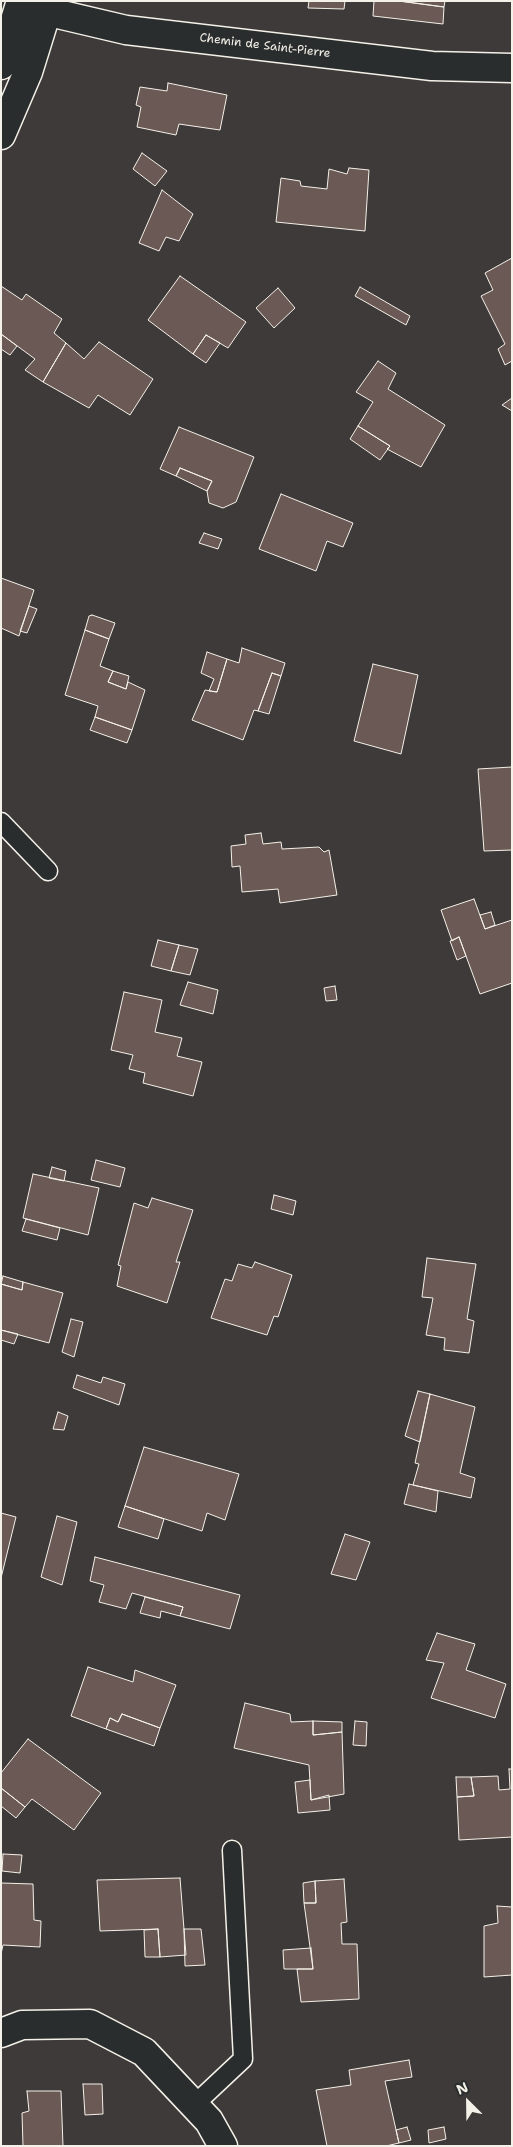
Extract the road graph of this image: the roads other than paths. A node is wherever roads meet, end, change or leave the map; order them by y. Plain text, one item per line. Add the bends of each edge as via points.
1 (21, 3) edge
2 (49, 6) edge
3 (1, 66) edge
4 (512, 68) edge
5 (1, 135) edge
6 (1, 822) edge
7 (48, 871) dead end
8 (232, 1850) dead end
9 (1, 2033) edge
10 (194, 2105) junction
11 (223, 2146) edge

1 - 2 street, Chemin de Saint-Pierre
1 - 3 street
2 - 4 street, Chemin de Saint-Pierre via 126,30 432,66
2 - 5 street via 28,72
6 - 7 lane
8 - 10 lane via 243,2059
9 - 10 street via 22,2025 90,2024 144,2052
10 - 11 street via 209,2121

